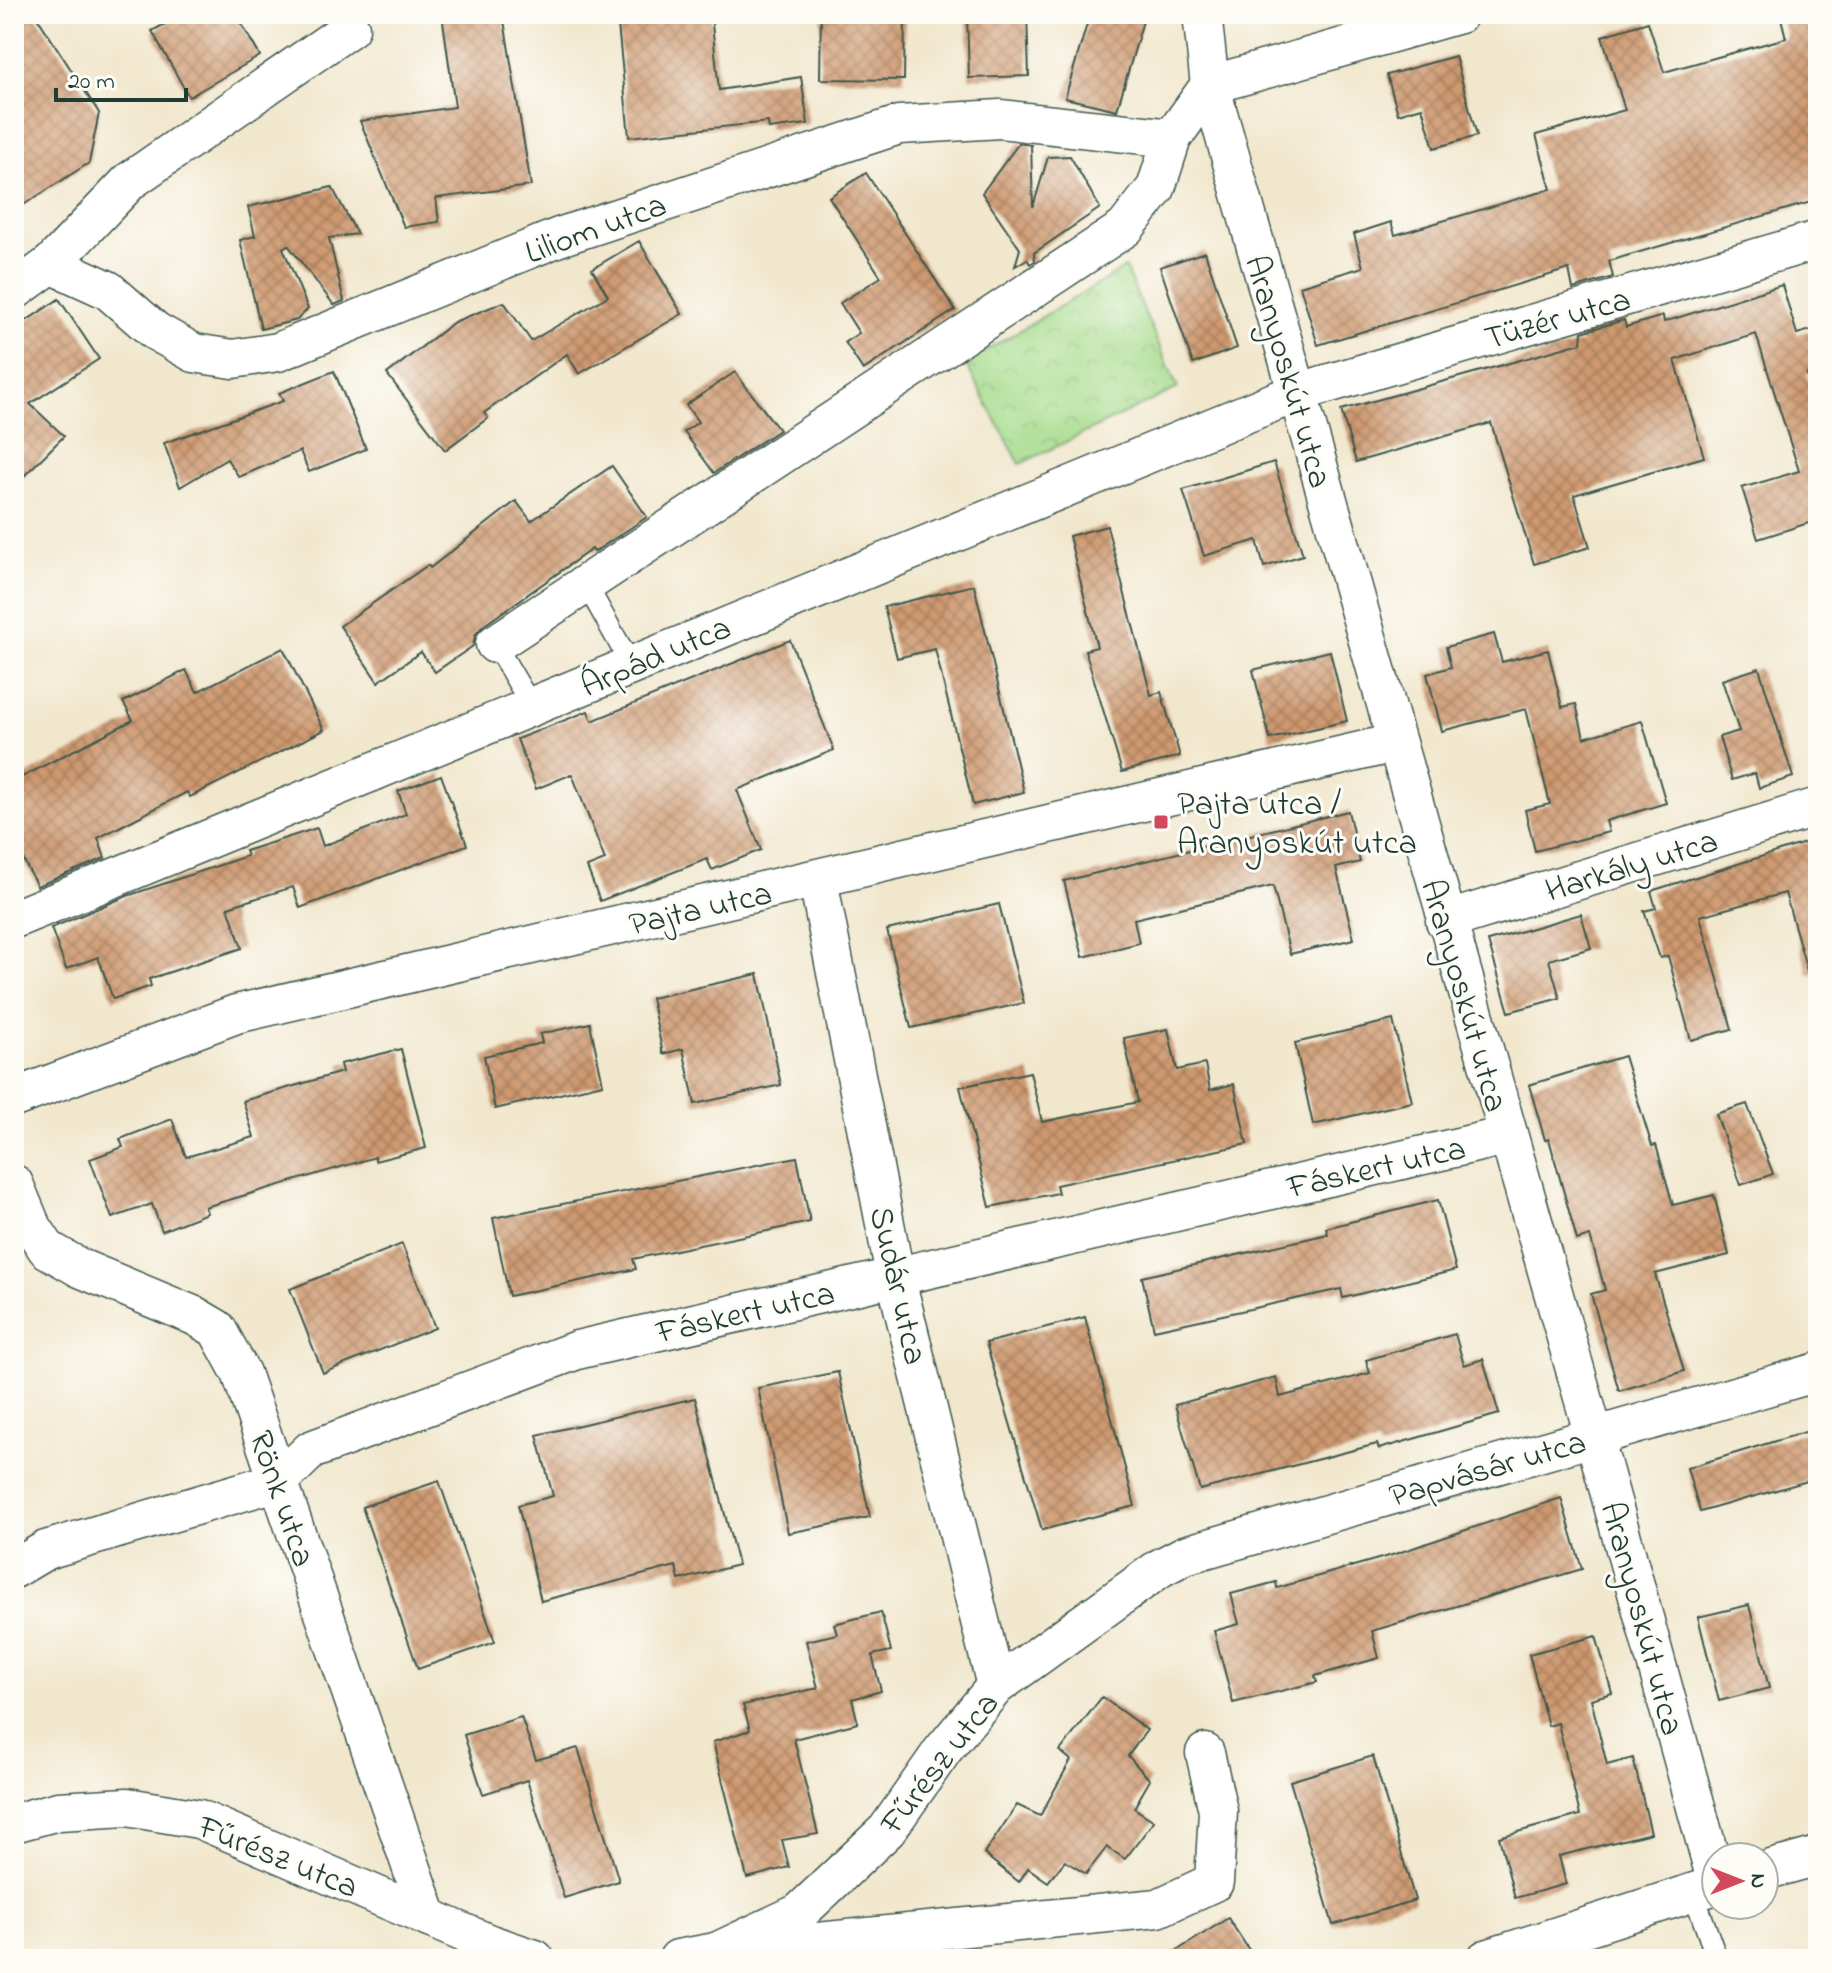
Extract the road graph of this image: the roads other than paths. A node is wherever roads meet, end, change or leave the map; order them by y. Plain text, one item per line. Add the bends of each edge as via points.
1 (1202, 14) edge
2 (1459, 14) edge
3 (350, 28) dead end
4 (1210, 85) junction
5 (1172, 138) junction
6 (1818, 240) edge
7 (51, 264) junction
8 (14, 291) edge
9 (1296, 393) junction
10 (585, 582) junction
11 (495, 644) joint
12 (631, 665) junction
13 (532, 707) junction
14 (1395, 743) junction
15 (1818, 807) edge
16 (818, 880) junction
17 (14, 919) edge
18 (1445, 921) junction
19 (14, 1098) edge
20 (1506, 1136) junction
21 (14, 1184) edge
22 (895, 1275) junction
23 (1818, 1372) edge
24 (1594, 1436) junction
25 (279, 1481) junction
26 (1160, 1568) joint
27 (14, 1569) edge
28 (996, 1686) junction
29 (1205, 1753) dead end
30 (14, 1823) edge
31 (1700, 1854) edge
32 (1818, 1856) edge
33 (1780, 1867) edge
34 (1700, 1889) edge
35 (429, 1918) junction
36 (1712, 1921) edge
37 (716, 1952) junction
38 (535, 1959) edge
39 (678, 1959) edge
40 (1486, 1959) edge
41 (1717, 1959) edge

1 - 4 street, Aranyoskút utca
2 - 4 street
3 - 7 street via 130,181
4 - 5 street
4 - 9 street, Aranyoskút utca
5 - 7 street, Liliom utca via 1000,119 899,125 559,237 278,352 233,359 194,353 155,331 108,290
5 - 10 street via 1156,188 1125,228
6 - 9 street, Tüzér utca
7 - 8 street
9 - 12 street, Árpád utca
9 - 14 street, Aranyoskút utca
10 - 11 street
10 - 12 lane
11 - 13 lane
12 - 13 street, Árpád utca
13 - 17 street, Árpád utca
14 - 16 street, Pajta utca
14 - 18 street, Aranyoskút utca
15 - 18 street, Harkály utca
16 - 19 street, Pajta utca via 236,1014
16 - 22 street, Sudár utca
18 - 20 street, Aranyoskút utca
20 - 22 street, Fáskert utca
20 - 24 street, Aranyoskút utca
21 - 25 street, Rönk utca via 47,1249 217,1329 241,1373
22 - 25 street, Fáskert utca via 577,1350 311,1450
22 - 28 street, Sudár utca
23 - 24 street, Papvásár utca
24 - 26 street, Papvásár utca via 1185,1555
24 - 31 street, Aranyoskút utca
25 - 27 street, Fáskert utca via 46,1550
25 - 35 street, Rönk utca
26 - 28 street, Fűrész utca
28 - 37 street, Fűrész utca via 887,1830 799,1913
29 - 37 street, Fűrész utca via 1218,1811 1214,1882 1158,1908
30 - 35 street, Fűrész utca via 58,1811 127,1807 199,1819
32 - 33 street
34 - 40 street
35 - 38 street, Fűrész utca
36 - 41 lane, Aranyoskút utca
37 - 39 street, Fűrész utca

